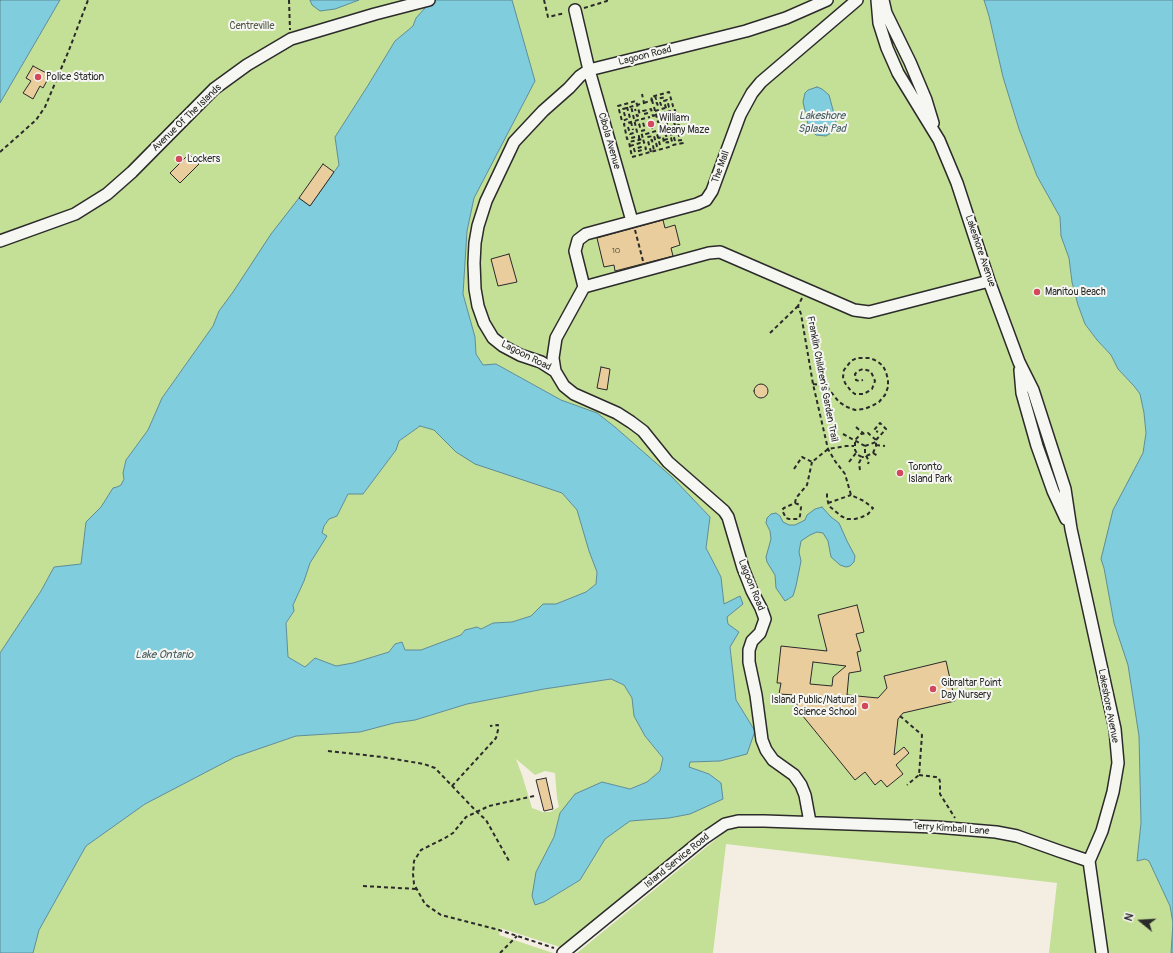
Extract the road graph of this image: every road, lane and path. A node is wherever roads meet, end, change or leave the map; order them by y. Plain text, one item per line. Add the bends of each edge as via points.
1 (88, 0) edge
2 (289, 0) edge
3 (827, 0) edge
4 (857, 0) edge
5 (877, 0) edge
6 (883, 0) edge
7 (424, 2) edge
8 (575, 10) dead end
9 (291, 39) junction
10 (590, 70) junction
11 (642, 94) dead end
12 (655, 96) junction
13 (666, 97) dead end
14 (652, 100) junction
15 (660, 102) dead end
16 (644, 103) junction
17 (637, 105) junction
18 (630, 106) junction
19 (627, 107) junction
20 (654, 107) dead end
21 (666, 108) junction
22 (635, 109) dead end
23 (655, 111) junction
24 (666, 112) junction
25 (648, 113) dead end
26 (675, 114) junction
27 (656, 115) junction
28 (625, 116) dead end
29 (650, 117) dead end
30 (661, 118) dead end
31 (635, 121) junction
32 (631, 122) junction
33 (651, 124) dead end
34 (675, 126) junction
35 (628, 127) dead end
36 (670, 127) dead end
37 (633, 130) dead end
38 (645, 130) dead end
39 (656, 131) dead end
40 (653, 132) junction
41 (680, 132) junction
42 (673, 134) junction
43 (678, 136) dead end
44 (643, 138) junction
45 (658, 138) junction
46 (640, 139) junction
47 (664, 140) junction
48 (939, 140) junction
49 (660, 145) dead end
50 (630, 146) junction
51 (658, 150) junction
52 (654, 151) junction
53 (0, 152) edge
54 (651, 152) junction
55 (632, 221) junction
56 (0, 241) edge
57 (646, 270) junction
58 (989, 281) junction
59 (584, 287) junction
60 (806, 290) junction
61 (798, 306) junction
62 (770, 333) dead end
63 (555, 371) junction
64 (863, 380) dead end
65 (813, 384) junction
66 (856, 427) dead end
67 (878, 432) dead end
68 (843, 434) dead end
69 (864, 434) junction
70 (855, 440) junction
71 (876, 442) junction
72 (854, 446) junction
73 (865, 446) junction
74 (885, 446) dead end
75 (828, 449) junction
76 (873, 452) junction
77 (856, 453) junction
78 (866, 456) junction
79 (878, 456) dead end
80 (862, 457) junction
81 (812, 462) junction
82 (849, 462) dead end
83 (868, 464) dead end
84 (794, 469) dead end
85 (860, 470) dead end
86 (827, 493) dead end
87 (851, 495) junction
88 (828, 503) junction
89 (795, 504) junction
90 (900, 716) dead end
91 (490, 726) dead end
92 (328, 752) dead end
93 (919, 775) junction
94 (907, 785) dead end
95 (452, 786) junction
96 (534, 796) dead end
97 (476, 811) junction
98 (810, 822) junction
99 (965, 829) junction
100 (509, 861) dead end
101 (1089, 861) junction
102 (363, 886) dead end
103 (417, 889) junction
104 (517, 936) junction
105 (564, 952) edge
106 (500, 953) edge
107 (1102, 953) edge

1 - 53 path via 44,107 36,120
2 - 9 path
3 - 10 street, Lagoon Road via 786,18 746,31
4 - 55 street, The Mall via 761,82 752,93 740,115 714,186 707,198 697,204
5 - 48 street, Lakeshore Avenue via 879,23 898,73
6 - 48 street, Lakeshore Avenue via 886,13 926,100
7 - 9 street, Avenue Of The Islands
8 - 10 street, Cibola Avenue
9 - 56 street, Avenue Of The Islands via 247,65 214,89 107,194 75,214
10 - 55 street, Cibola Avenue
10 - 63 street, Lagoon Road via 580,76 543,111 514,142 486,201 475,243 478,306 493,338 503,346 541,362
11 - 16 path
12 - 13 path via 656,100
12 - 14 path via 651,97
12 - 21 path via 669,92 673,106 669,107 667,100 664,101
14 - 15 path via 653,104 657,103 658,106 661,105
14 - 16 path
16 - 17 path
17 - 18 path
17 - 19 path via 636,101 618,106 622,121 630,118
17 - 22 path via 640,115 637,116
18 - 19 path
18 - 31 path
19 - 28 path via 623,109
20 - 23 path
21 - 23 path
21 - 24 path
23 - 27 path
24 - 26 path via 674,110
24 - 27 path via 666,120 658,122
24 - 30 path via 660,114
25 - 27 path via 644,114 643,111 651,109 653,116
26 - 34 path
26 - 34 path via 668,116 670,123 659,126 660,129 668,128 668,131 676,130
29 - 31 path via 642,119 644,126 640,127 638,120
31 - 32 path
31 - 35 path via 637,132 630,134
32 - 37 path
32 - 46 path via 624,124 627,139 639,136
33 - 40 path
34 - 36 path
34 - 41 path via 679,125
38 - 44 path via 641,131
39 - 40 path
40 - 51 path via 646,134 647,137 654,136
41 - 42 path
41 - 43 path via 681,135
42 - 45 path via 666,136 665,132 658,134
42 - 47 path via 675,141 682,140 683,143 673,145 671,138
44 - 46 path
44 - 50 path via 646,149 635,152 634,149 641,147 640,143
45 - 47 path via 663,136
45 - 49 path
46 - 50 path via 629,142
47 - 51 path via 664,143 668,142 669,147
48 - 58 street, Lakeshore Avenue via 957,183
50 - 54 path via 632,157
51 - 52 path
52 - 54 path
52 - 54 path via 652,140 648,141
55 - 57 path
55 - 59 street, The Mall via 585,234 578,240 576,251
57 - 59 street
57 - 60 street via 720,252
58 - 60 street via 869,312 854,310
58 - 101 street, Lakeshore Avenue via 1019,362 1022,393 1037,446 1053,491 1071,529 1114,729 1118,763 1102,831
59 - 63 street via 556,338 553,358
60 - 61 path, Franklin Children's Garden Trail
61 - 62 path
61 - 65 path, Franklin Children's Garden Trail
63 - 98 street, Lagoon Road via 569,391 617,413 643,431 668,462 728,517 743,568 765,619 749,650 762,740 773,760 794,775 801,785
64 - 65 path via 856,380 855,374 863,369 872,374 872,389 864,394 855,394 845,383 844,370 857,358 870,358 883,366 888,387 882,398 872,406 855,410 839,402 823,385
65 - 75 path, Franklin Children's Garden Trail
66 - 69 path
67 - 71 path via 874,430 880,423 886,429
68 - 70 path
69 - 70 path
69 - 71 path via 868,433
70 - 72 path
70 - 73 path
71 - 73 path
71 - 74 path
71 - 76 path
72 - 75 path
72 - 77 path
73 - 78 path
75 - 81 path
75 - 87 path, Franklin Children's Garden Trail via 845,474
76 - 78 path
76 - 79 path
77 - 80 path
77 - 82 path
78 - 80 path
78 - 83 path
80 - 85 path via 859,463
81 - 84 path via 802,457
81 - 89 path via 807,485 796,498
86 - 88 path
87 - 88 path
87 - 88 path via 873,508 862,517 847,519 834,511
89 - 89 path via 801,507 800,516 794,520 786,518 782,510
90 - 93 path via 922,735
91 - 95 path via 498,725 496,738
92 - 95 path via 424,764 435,768
93 - 94 path
93 - 99 path via 939,778 940,794
95 - 97 path
96 - 97 path
97 - 100 path via 486,820
97 - 103 path via 466,817 446,838 422,850 414,861 414,884
98 - 99 street, Terry Kimball Lane
98 - 105 street, Island Service Road via 738,821 725,824
99 - 101 street, Terry Kimball Lane via 1017,836
101 - 107 street
102 - 103 path
103 - 104 path via 425,904 441,915
104 - 105 path
104 - 106 path

